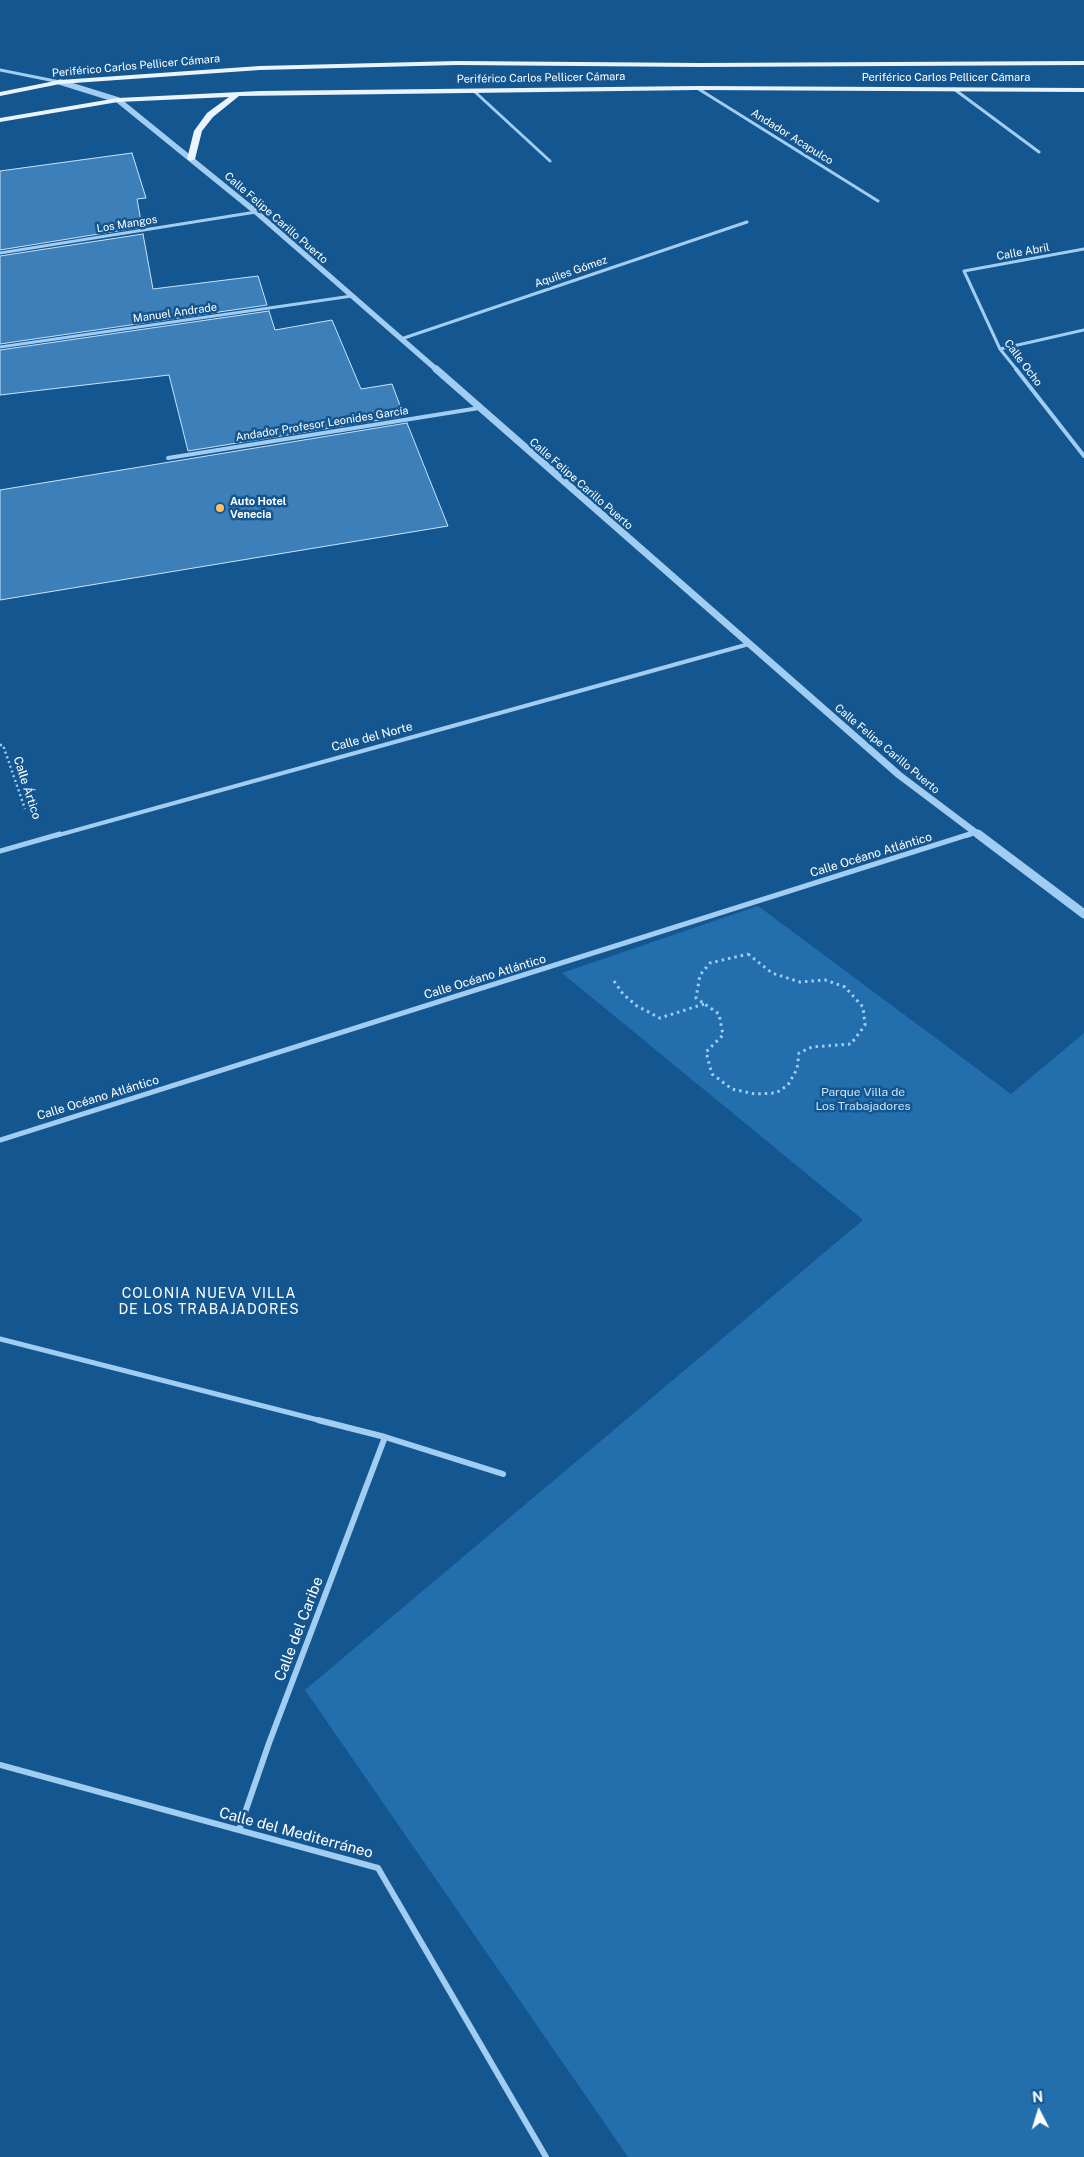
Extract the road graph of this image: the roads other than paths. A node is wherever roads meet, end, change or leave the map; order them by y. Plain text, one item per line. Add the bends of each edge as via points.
1 (1084, 63) edge
2 (0, 70) edge
3 (60, 82) junction
4 (697, 88) junction
5 (954, 89) junction
6 (474, 90) junction
7 (1084, 90) edge
8 (0, 94) edge
9 (236, 95) junction
10 (118, 100) junction
11 (0, 120) edge
12 (1039, 152) dead end
13 (192, 159) junction
14 (550, 161) dead end
15 (878, 201) dead end
16 (256, 212) junction
17 (747, 222) dead end
18 (1084, 250) edge
19 (0, 253) edge
20 (964, 271) joint
21 (352, 296) junction
22 (1084, 330) edge
23 (401, 339) junction
24 (0, 347) edge
25 (1000, 349) junction
26 (479, 408) junction
27 (1084, 456) edge
28 (168, 458) dead end
29 (748, 644) junction
30 (975, 833) junction
31 (0, 850) edge
32 (1084, 914) edge
33 (0, 1140) edge
34 (0, 1339) edge
35 (385, 1437) junction
36 (503, 1474) dead end
37 (0, 1765) edge
38 (239, 1830) junction
39 (546, 2157) edge

1 - 3 main road, Periférico Carlos Pellicer Cámara via 457,63 260,68
2 - 3 street
3 - 8 main road, Periférico Carlos Pellicer Cámara
3 - 10 street, Calle Felipe Carillo Puerto
4 - 5 main road, Periférico Carlos Pellicer Cámara
4 - 6 main road, Periférico Carlos Pellicer Cámara
4 - 15 street, Andador Acapulco
5 - 7 main road, Periférico Carlos Pellicer Cámara
5 - 12 street
6 - 9 main road, Periférico Carlos Pellicer Cámara
6 - 14 street
9 - 10 main road, Periférico Carlos Pellicer Cámara
9 - 13 main road via 210,115 198,131
10 - 11 main road, Periférico Carlos Pellicer Cámara
10 - 13 street, Calle Felipe Carillo Puerto
13 - 16 street, Calle Felipe Carillo Puerto
16 - 19 street, Los Mangos
16 - 21 street, Calle Felipe Carillo Puerto
17 - 23 street, Aquiles Gómez
18 - 20 street, Calle Abril
20 - 25 street, Calle Ocho
21 - 23 street, Calle Felipe Carillo Puerto
21 - 24 street, Manuel Andrade
22 - 25 street
23 - 26 street, Calle Felipe Carillo Puerto
25 - 27 street, Calle Ocho
26 - 28 street, Andador Profesor Leonides García
26 - 29 street, Calle Felipe Carillo Puerto
29 - 30 street, Calle Felipe Carillo Puerto via 899,775
29 - 31 street, Calle del Norte
30 - 32 street, Calle Felipe Carillo Puerto
30 - 33 street, Calle Océano Atlántico
34 - 35 street
35 - 36 street
35 - 38 street, Calle del Caribe
37 - 38 street, Calle del Mediterráneo
38 - 39 street, Calle del Mediterráneo via 378,1868

